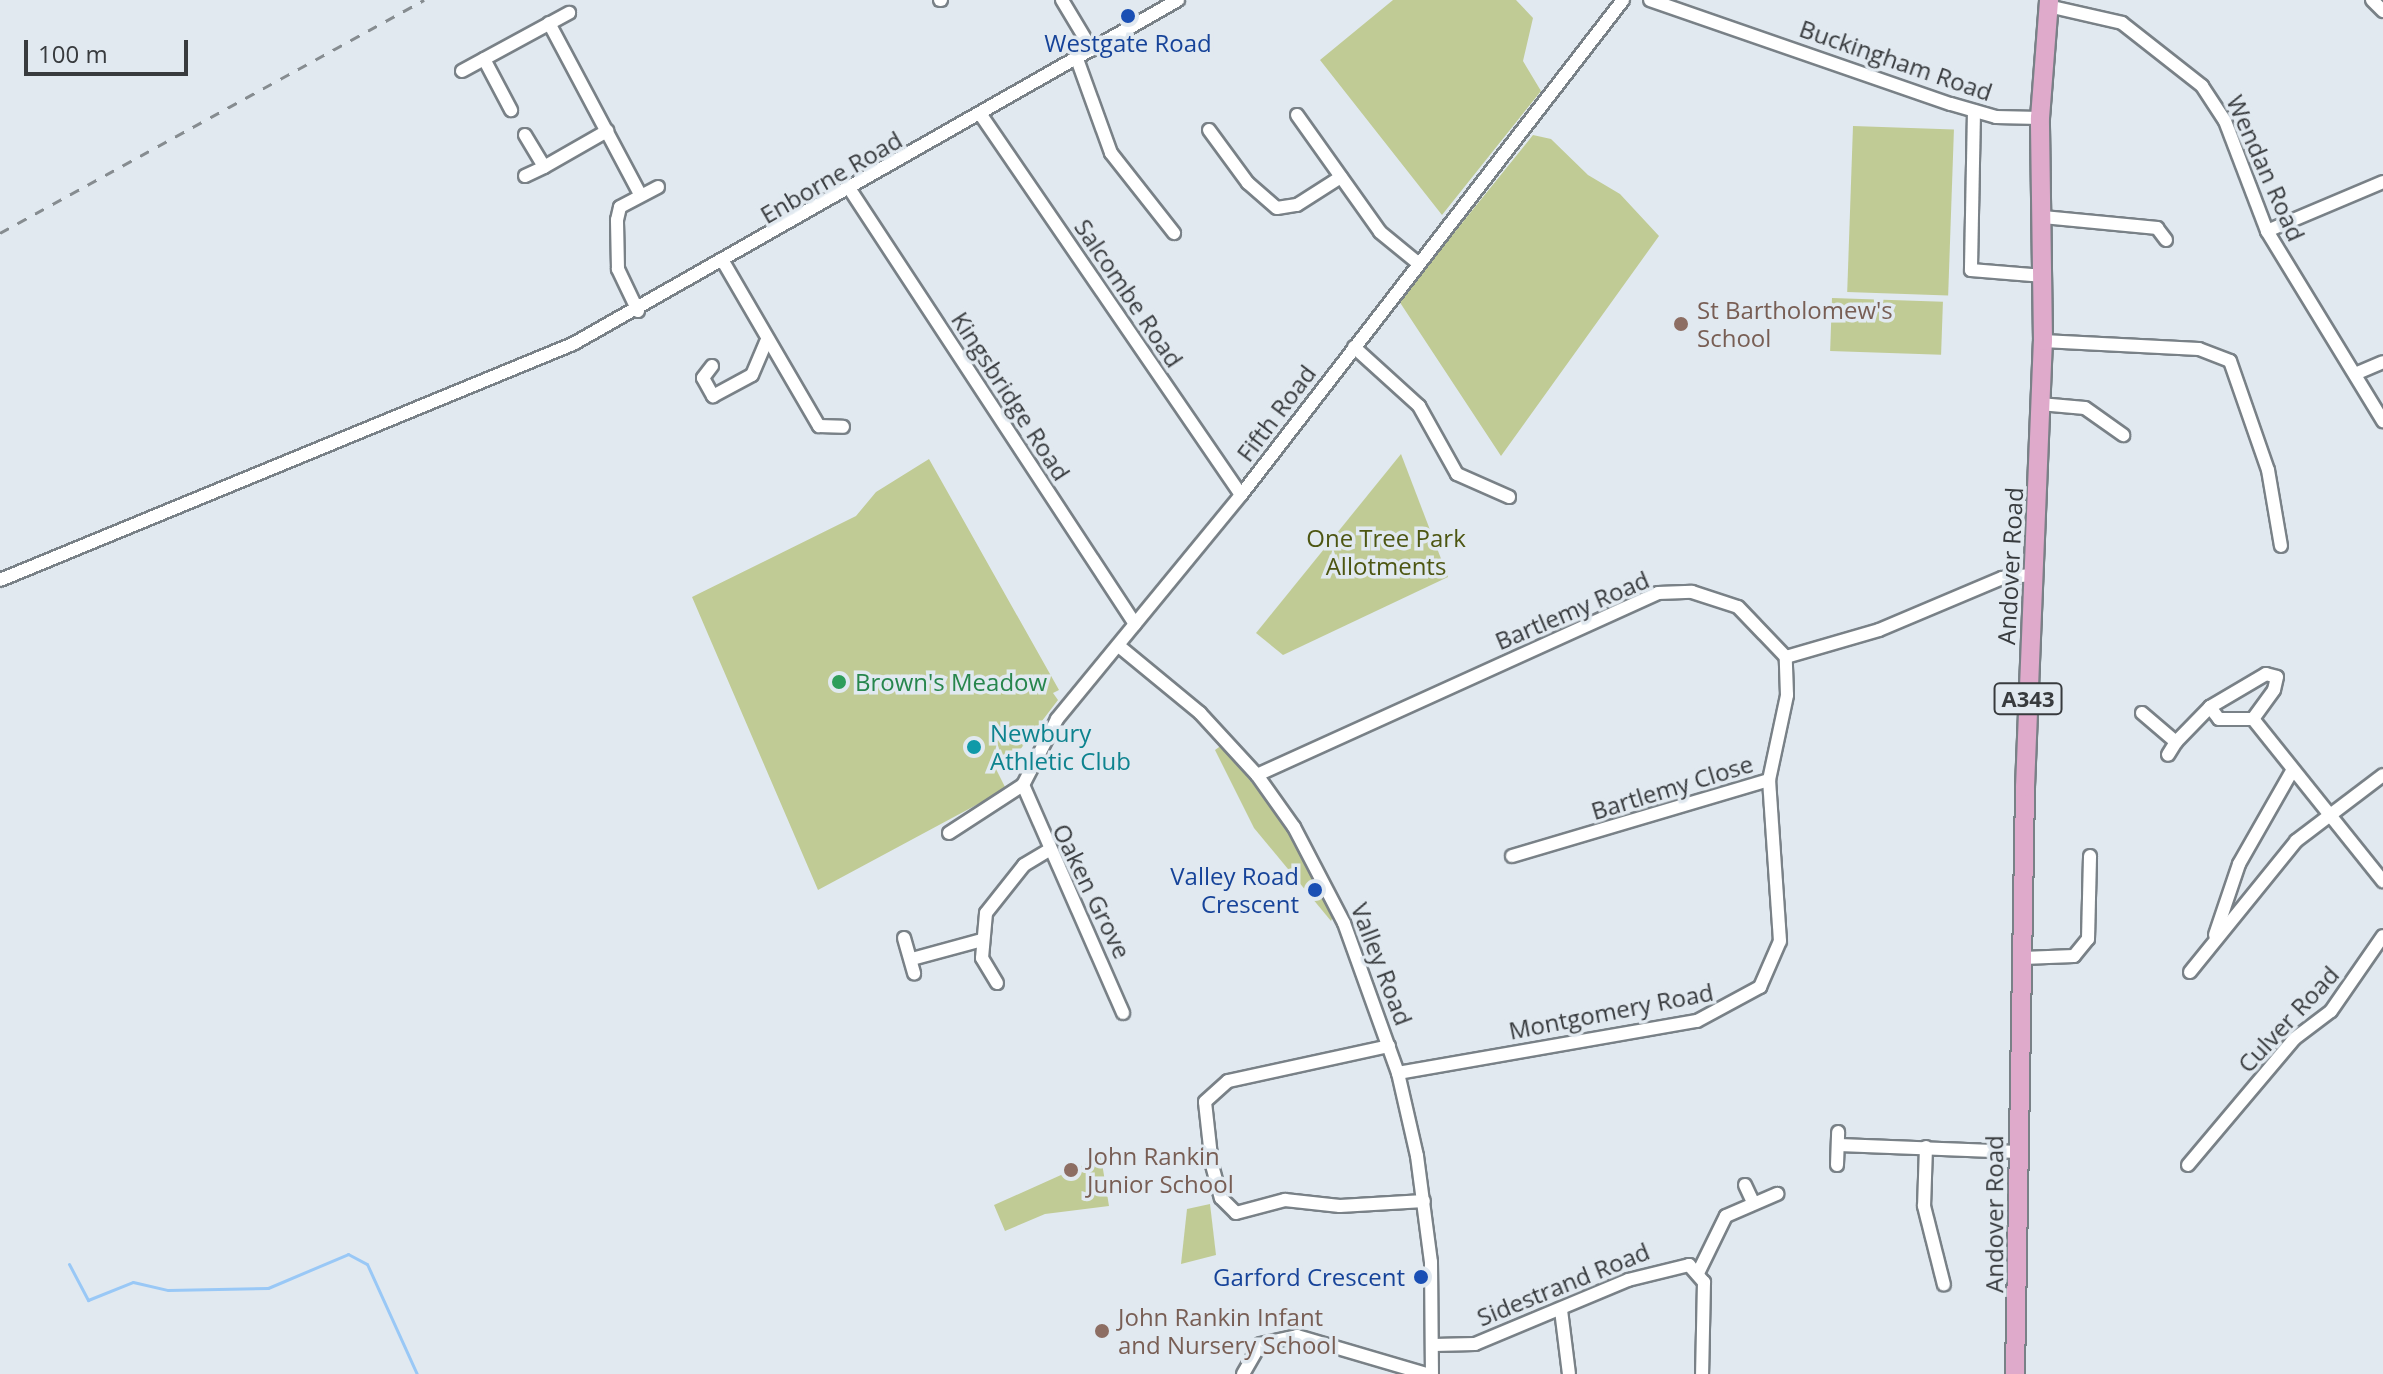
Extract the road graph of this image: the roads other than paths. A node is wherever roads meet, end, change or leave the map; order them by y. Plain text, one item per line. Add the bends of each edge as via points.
1 (1062, 0) edge
2 (1178, 0) edge
3 (1623, 0) edge
4 (1650, 0) edge
5 (2372, 0) edge
6 (2049, 3) edge
7 (2383, 11) edge
8 (569, 13) dead end
9 (549, 23) junction
10 (1092, 50) junction
11 (484, 59) junction
12 (1077, 59) junction
13 (462, 71) dead end
14 (511, 110) dead end
15 (1974, 111) junction
16 (981, 115) junction
17 (1297, 115) dead end
18 (2040, 118) junction
19 (1209, 130) dead end
20 (607, 131) junction
21 (525, 135) dead end
22 (544, 167) junction
23 (525, 176) dead end
24 (1341, 177) junction
25 (2383, 182) edge
26 (658, 187) dead end
27 (851, 191) junction
28 (639, 192) junction
29 (2043, 217) junction
30 (2171, 221) dead end
31 (2157, 228) junction
32 (2267, 231) junction
33 (1174, 233) dead end
34 (2166, 240) dead end
35 (724, 263) junction
36 (1419, 264) junction
37 (2044, 276) junction
38 (638, 311) junction
39 (2043, 341) junction
40 (766, 342) junction
41 (1354, 347) junction
42 (2383, 362) edge
43 (712, 366) dead end
44 (2355, 374) junction
45 (2040, 404) junction
46 (2383, 421) edge
47 (843, 427) dead end
48 (2123, 435) dead end
49 (1491, 493) junction
50 (1241, 495) junction
51 (1509, 497) dead end
52 (1486, 507) dead end
53 (2281, 546) dead end
54 (2033, 575) junction
55 (0, 580) edge
56 (1135, 624) junction
57 (1120, 647) junction
58 (1786, 657) junction
59 (2210, 707) junction
60 (2142, 713) dead end
61 (2253, 719) junction
62 (2176, 742) junction
63 (2168, 755) dead end
64 (2292, 771) junction
65 (1257, 775) junction
66 (2383, 775) edge
67 (1769, 780) junction
68 (1023, 785) junction
69 (2328, 812) junction
70 (949, 833) dead end
71 (1047, 851) junction
72 (1512, 856) dead end
73 (2090, 856) dead end
74 (2383, 881) edge
75 (2215, 935) junction
76 (2383, 936) edge
77 (904, 938) dead end
78 (982, 940) junction
79 (2023, 958) junction
80 (912, 959) junction
81 (2190, 972) dead end
82 (914, 974) dead end
83 (997, 983) dead end
84 (1123, 1013) dead end
85 (1389, 1046) junction
86 (1398, 1073) junction
87 (1926, 1147) junction
88 (2019, 1152) junction
89 (1837, 1165) dead end
90 (2188, 1165) dead end
91 (1745, 1185) dead end
92 (1777, 1194) dead end
93 (1752, 1200) junction
94 (1424, 1201) junction
95 (1699, 1271) junction
96 (1944, 1285) dead end
97 (1561, 1310) junction
98 (1434, 1345) junction
99 (1243, 1374) edge
100 (1429, 1374) edge
101 (1569, 1374) edge
102 (1702, 1374) edge
103 (2015, 1374) edge

1 - 10 street
2 - 10 street, Enborne Road
3 - 36 street, Fifth Road
4 - 15 street, Buckingham Road
5 - 7 street
6 - 18 main road, Andover Road / A343
6 - 32 street, Wendan Road via 2122,23 2202,86 2225,121
8 - 9 street
9 - 11 street
9 - 20 street
10 - 12 street, Enborne Road
11 - 13 street
11 - 14 street
12 - 16 street, Enborne Road
12 - 33 street via 1111,153
15 - 18 street, Buckingham Road
15 - 37 street via 1971,270
16 - 27 street, Enborne Road
16 - 50 street, Salcombe Road
17 - 24 street
18 - 29 main road, Andover Road / A343
19 - 24 street via 1248,183 1277,208 1297,205
20 - 22 street
20 - 28 street
21 - 22 street
22 - 23 street
24 - 36 street via 1380,232
25 - 32 street
26 - 28 street
27 - 35 street, Enborne Road
27 - 56 street, Kingsbridge Road
28 - 38 street via 620,207 617,254
29 - 31 street
29 - 37 main road, Andover Road / A343
30 - 31 street
31 - 34 street
32 - 44 street, Wendan Road
35 - 38 street, Enborne Road
35 - 40 street
36 - 41 street, Fifth Road
37 - 39 main road, Andover Road / A343
38 - 55 street, Enborne Road via 498,376
39 - 45 main road, Andover Road / A343
39 - 53 street via 2199,349 2230,361 2268,470
40 - 43 street via 752,375 713,396 703,378
40 - 47 street via 819,426
41 - 49 street via 1419,406 1457,474
41 - 50 street, Fifth Road
42 - 44 street
44 - 46 street, Wendan Road
45 - 48 street via 2085,408
45 - 54 main road, Andover Road / A343
49 - 51 street
49 - 52 street
50 - 56 street, Fifth Road
54 - 58 street via 2002,578 1879,630
54 - 79 main road, Andover Road / A343
56 - 57 street, Fifth Road
57 - 65 street, Valley Road via 1200,713
57 - 68 street, Fifth Road via 1057,719
58 - 65 street, Bartlemy Road via 1738,607 1692,592 1658,593
58 - 67 street, Bartlemy Close via 1787,695
59 - 61 street via 2219,719
59 - 61 street via 2258,677 2277,677
59 - 62 street
60 - 62 street
61 - 64 street
62 - 63 street
64 - 69 street
64 - 75 street via 2239,864
65 - 85 street, Valley Road via 1335,902
66 - 69 street
67 - 72 street, Bartlemy Close
67 - 86 street, Montgomery Road via 1780,941 1760,987 1697,1021
68 - 70 street, Fifth Road
68 - 71 street, Oaken Grove
69 - 74 street
69 - 75 street
71 - 78 street via 998,891
71 - 84 street, Oaken Grove
73 - 79 street via 2088,939 2074,956
75 - 81 street
76 - 90 street, Culver Road via 2331,1011 2294,1039
77 - 80 street
78 - 80 street
78 - 83 street via 982,958
79 - 88 main road, Andover Road / A343
80 - 82 street
85 - 86 street, Valley Road
85 - 94 street via 1228,1081 1205,1102 1212,1165 1221,1198 1236,1213 1285,1200 1340,1206
86 - 94 street, Valley Road
87 - 88 street
87 - 89 street via 1838,1138
87 - 96 street via 1924,1206
88 - 103 main road, Andover Road / A343
91 - 93 street
92 - 93 street
93 - 95 street via 1726,1216
94 - 98 street, Valley Road
95 - 97 street, Sidestrand Road via 1671,1265
95 - 102 street
97 - 98 street, Sidestrand Road via 1475,1344
97 - 101 street
98 - 100 street, Valley Road
99 - 100 street via 1260,1344 1297,1336

